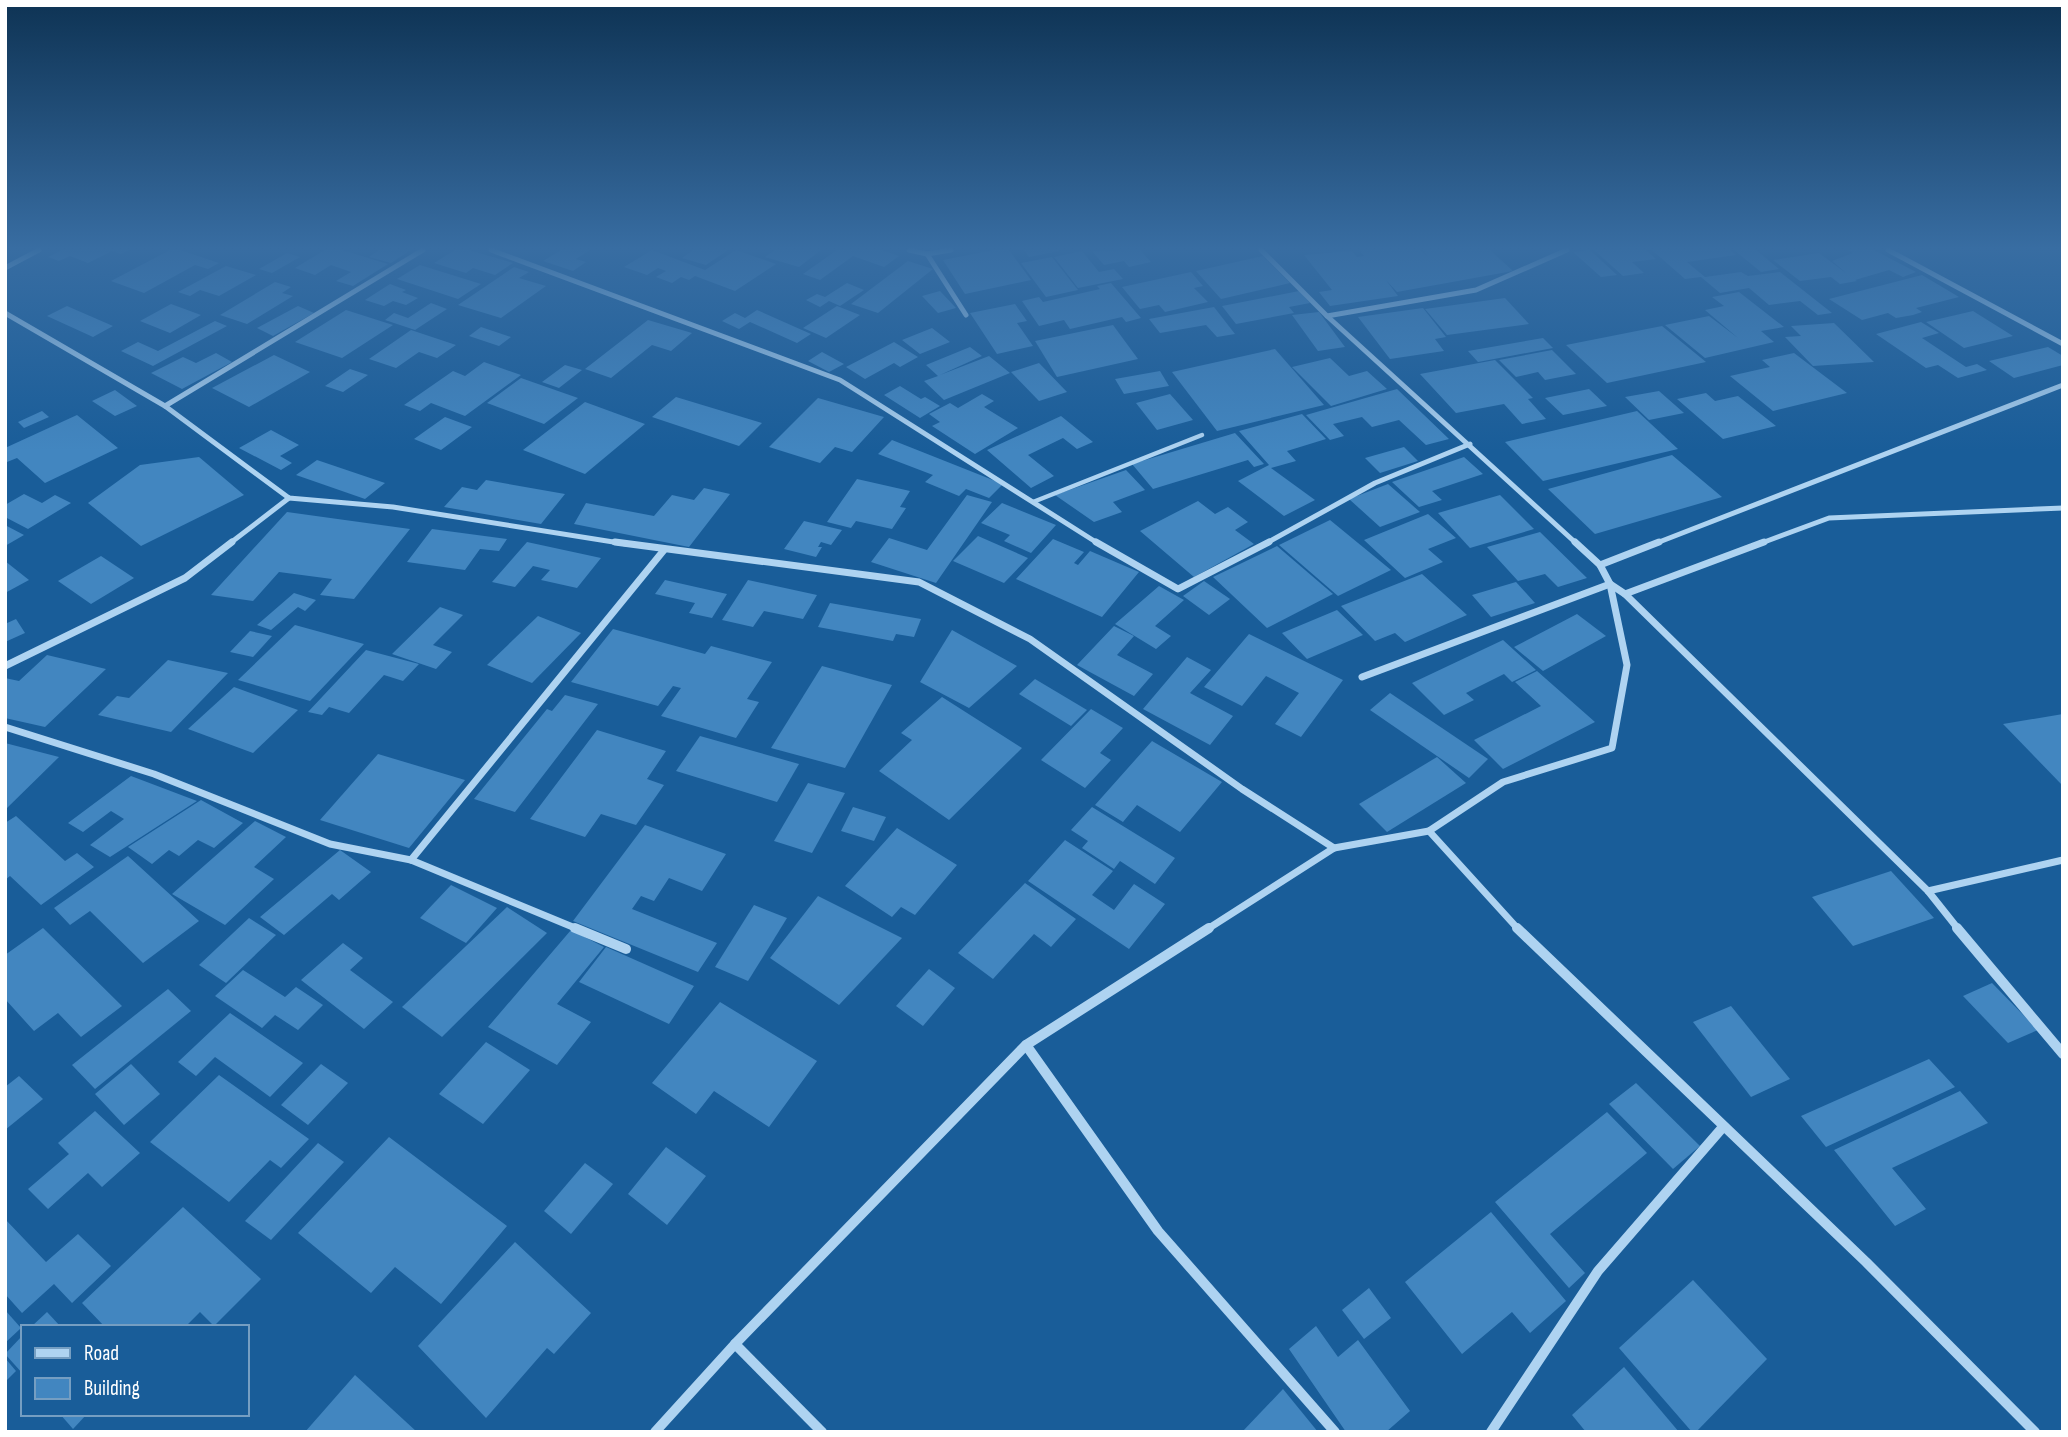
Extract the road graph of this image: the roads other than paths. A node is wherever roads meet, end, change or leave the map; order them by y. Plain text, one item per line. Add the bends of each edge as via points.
1 (12, 317) edge
2 (312, 317) edge
3 (671, 317) edge
4 (1328, 317) edge
5 (2013, 317) edge
6 (2063, 344) edge
7 (2063, 385) edge
8 (165, 406) junction
9 (1202, 435) dead end
10 (1470, 444) junction
11 (289, 498) junction
12 (1033, 502) junction
13 (2063, 508) edge
14 (664, 550) junction
15 (1600, 565) junction
16 (1610, 584) junction
17 (1625, 594) junction
18 (5, 666) edge
19 (1362, 677) dead end
20 (5, 727) edge
21 (1429, 831) junction
22 (1334, 848) junction
23 (411, 860) junction
24 (2063, 860) edge
25 (1928, 891) junction
26 (626, 949) dead end
27 (1026, 1045) junction
28 (2063, 1054) edge
29 (1723, 1127) junction
30 (735, 1344) junction
31 (655, 1432) edge
32 (822, 1432) edge
33 (1335, 1432) edge
34 (1491, 1432) edge
35 (2035, 1432) edge

1 - 8 street
2 - 8 street
3 - 12 street via 840,380
4 - 10 street
5 - 6 street
7 - 15 street
8 - 11 street
9 - 12 lane
10 - 12 street via 1375,483 1178,589
10 - 15 street
11 - 14 street via 393,508
11 - 18 street via 185,578
13 - 17 street via 1829,518
14 - 22 street via 919,582 1030,639 1242,789
14 - 23 street
15 - 16 street
16 - 17 street
16 - 19 street
16 - 21 street via 1627,665 1612,748 1503,782
17 - 25 street
20 - 23 street via 154,774 330,844
21 - 22 street
21 - 29 street via 1520,931
22 - 27 street
23 - 26 street
24 - 25 street
25 - 28 street
27 - 30 street
27 - 33 street via 1158,1231
29 - 34 street via 1598,1271
29 - 35 street
30 - 31 street
30 - 32 street

